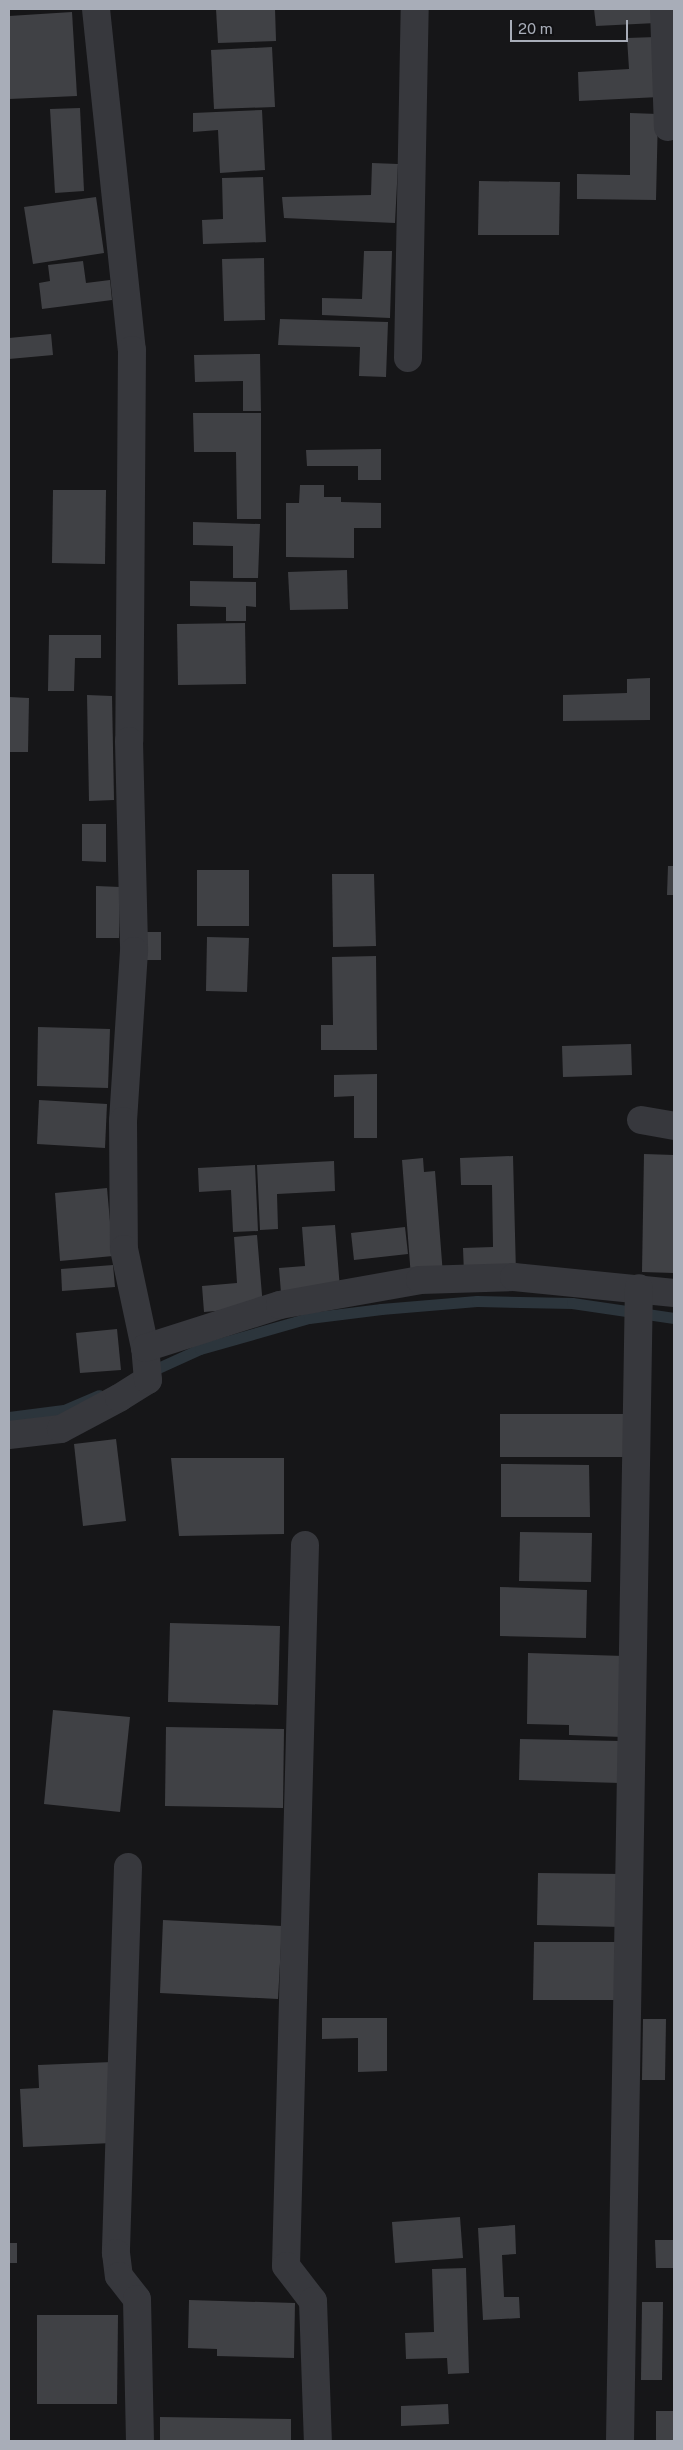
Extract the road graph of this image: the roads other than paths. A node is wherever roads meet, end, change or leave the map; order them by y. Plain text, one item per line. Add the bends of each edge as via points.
1 (96, 9) edge
2 (415, 9) edge
3 (664, 9) edge
4 (668, 127) dead end
5 (408, 358) dead end
6 (641, 1120) dead end
7 (674, 1126) edge
8 (639, 1288) junction
9 (674, 1293) edge
10 (145, 1348) junction
11 (9, 1435) edge
12 (305, 1546) dead end
13 (128, 1867) dead end
14 (140, 2441) edge
15 (318, 2441) edge
16 (620, 2441) edge

1 - 10 street via 132,350 129,741 134,951 123,1120 124,1249
2 - 5 street
3 - 4 street
6 - 7 street
8 - 9 street
8 - 10 street via 514,1278 420,1280 280,1305
8 - 16 street
10 - 11 street via 148,1380 61,1429
12 - 15 street via 286,2266 313,2301
13 - 14 street via 116,2253 119,2276 138,2299

